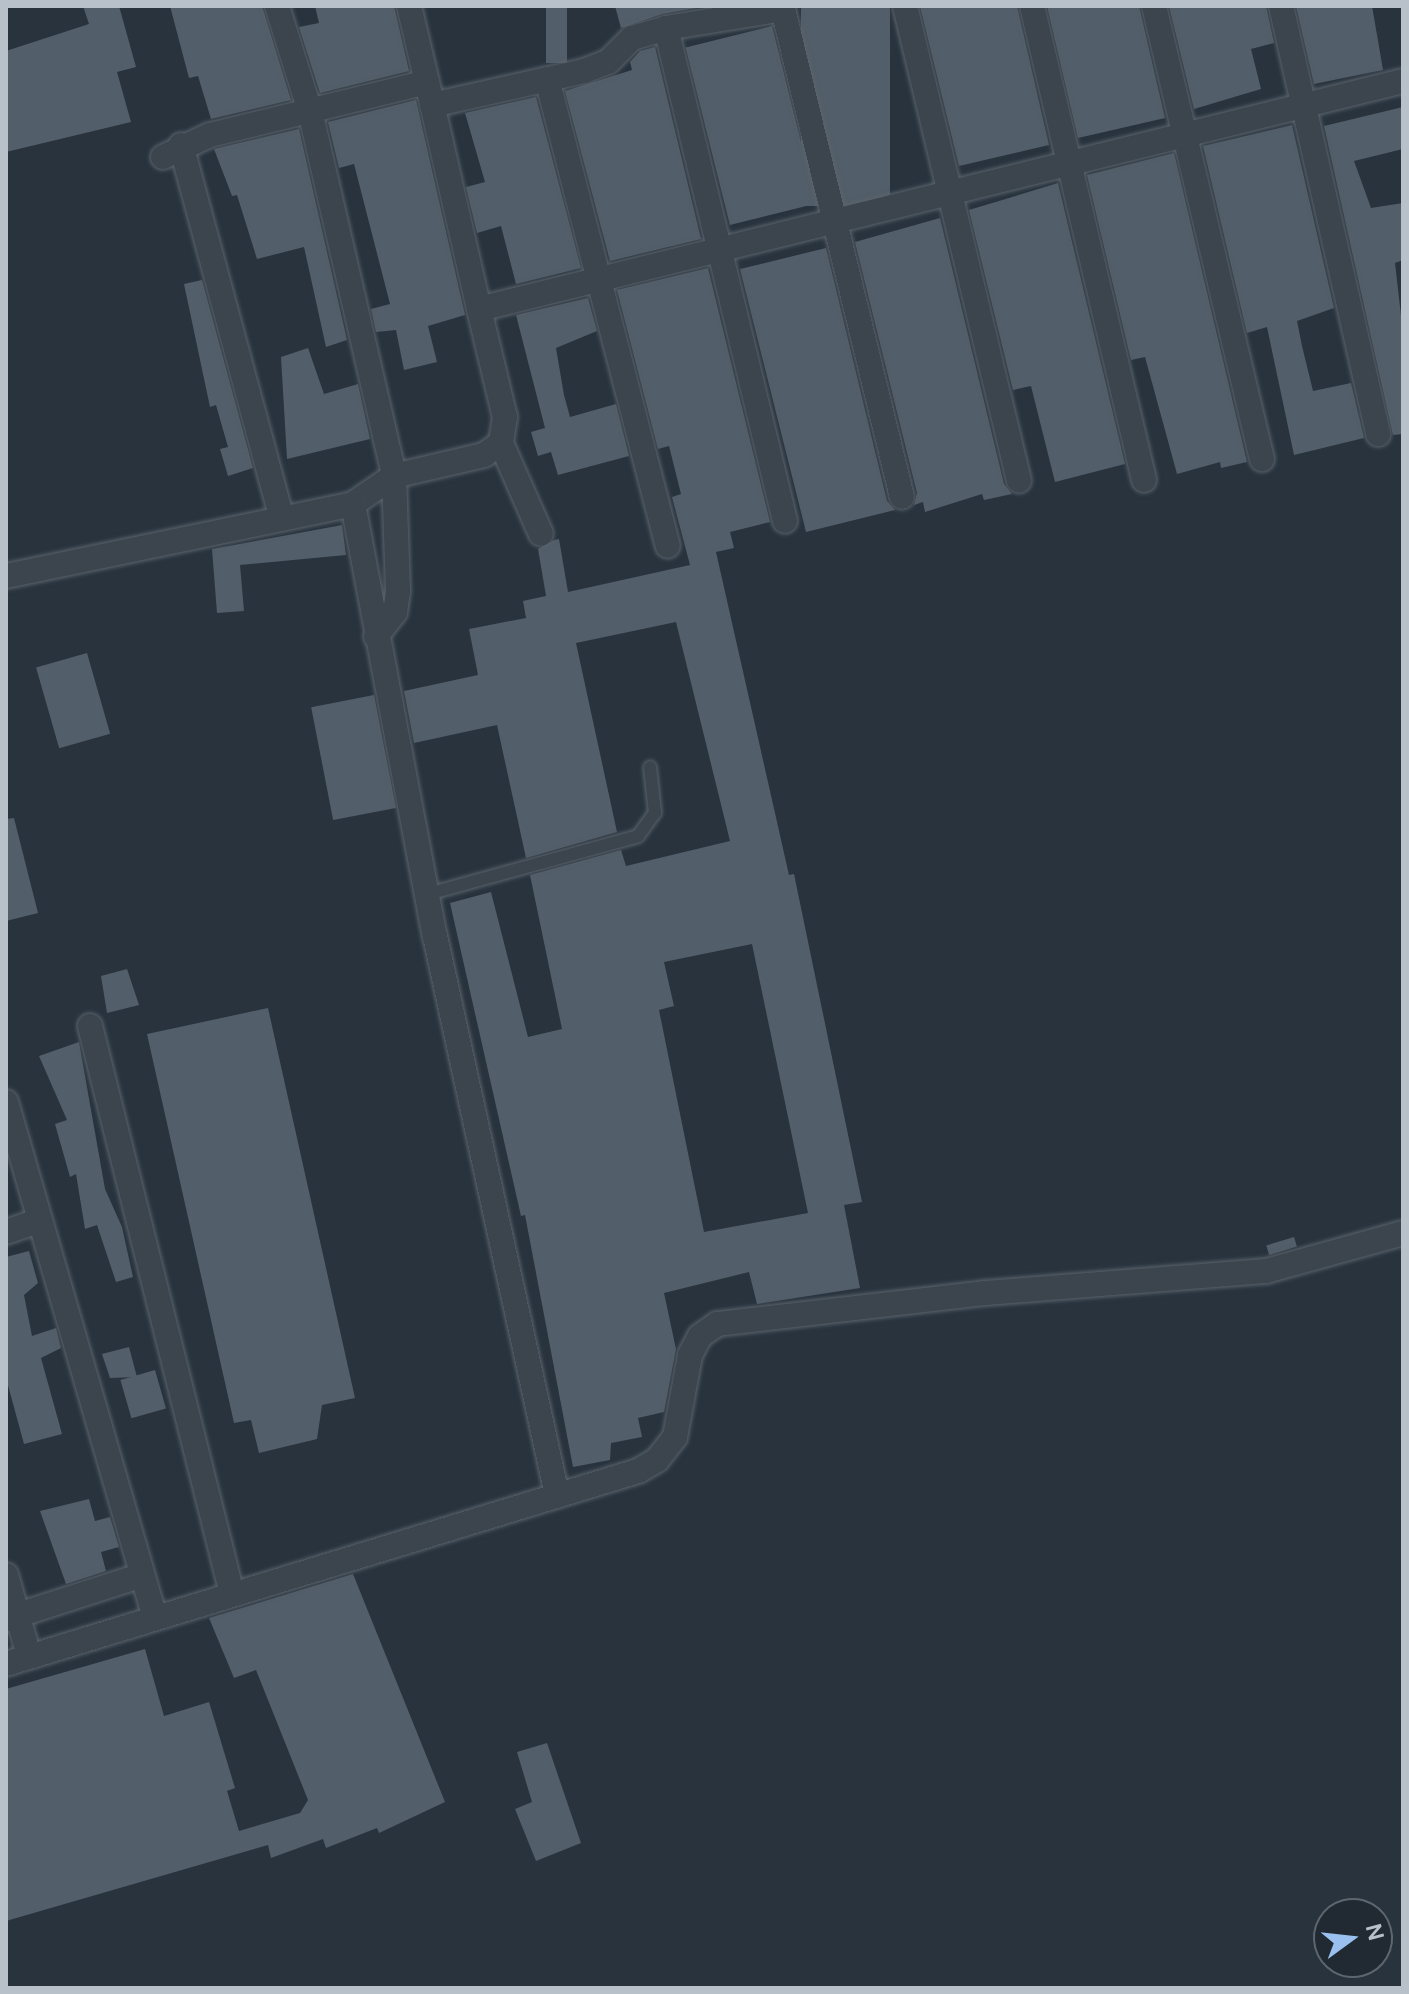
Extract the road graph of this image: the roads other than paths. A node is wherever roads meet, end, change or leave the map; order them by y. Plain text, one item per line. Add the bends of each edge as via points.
1 (277, 6) edge
2 (409, 6) edge
3 (905, 6) edge
4 (1032, 6) edge
5 (1154, 6) edge
6 (1281, 6) edge
7 (666, 28) junction
8 (547, 79) junction
9 (1403, 81) edge
10 (429, 94) junction
11 (1302, 106) junction
12 (310, 111) junction
13 (1184, 134) junction
14 (1069, 163) junction
15 (950, 192) junction
16 (836, 220) junction
17 (719, 249) junction
18 (598, 281) junction
19 (479, 309) junction
20 (1378, 434) dead end
21 (501, 443) junction
22 (1262, 459) dead end
23 (394, 476) junction
24 (1144, 480) dead end
25 (1019, 481) dead end
26 (902, 497) dead end
27 (353, 504) junction
28 (282, 519) junction
29 (785, 521) dead end
30 (541, 534) dead end
31 (668, 546) dead end
32 (6, 576) edge
33 (376, 636) junction
34 (650, 767) dead end
35 (428, 894) junction
36 (90, 1026) dead end
37 (8, 1116) edge
38 (38, 1221) junction
39 (6, 1232) edge
40 (1403, 1233) edge
41 (557, 1495) junction
42 (6, 1575) edge
43 (142, 1575) junction
44 (232, 1594) junction
45 (12, 1617) edge
46 (155, 1618) junction
47 (29, 1656) junction
48 (6, 1664) edge

1 - 12 street
2 - 10 street
3 - 15 street
4 - 14 street
5 - 13 street
6 - 11 street
7 - 8 street via 632,38 597,67
7 - 16 street via 783,9
7 - 17 street
8 - 10 street
8 - 18 street
9 - 11 street
10 - 12 street
10 - 19 street
11 - 13 street
11 - 20 street
12 - 23 street
12 - 28 street via 172,151
13 - 14 street
13 - 22 street
14 - 15 street
14 - 24 street
15 - 16 street
15 - 25 street
16 - 17 street
16 - 26 street
17 - 18 street
17 - 29 street
18 - 19 street
18 - 31 street
19 - 21 street via 505,417
21 - 23 street via 484,455
21 - 30 street
23 - 27 street
23 - 33 street via 398,591 395,612
27 - 28 street
27 - 33 street
28 - 32 street
33 - 35 street
34 - 35 lane via 655,813 638,836
35 - 41 street via 499,1246
36 - 44 street
37 - 38 street
38 - 39 street
38 - 43 street
40 - 41 street via 1266,1271 985,1293 717,1324 700,1336 690,1355 675,1437 657,1460 638,1471
41 - 44 street
42 - 45 street
43 - 45 street
43 - 46 street
44 - 46 street
45 - 47 street
46 - 47 street
47 - 48 street

